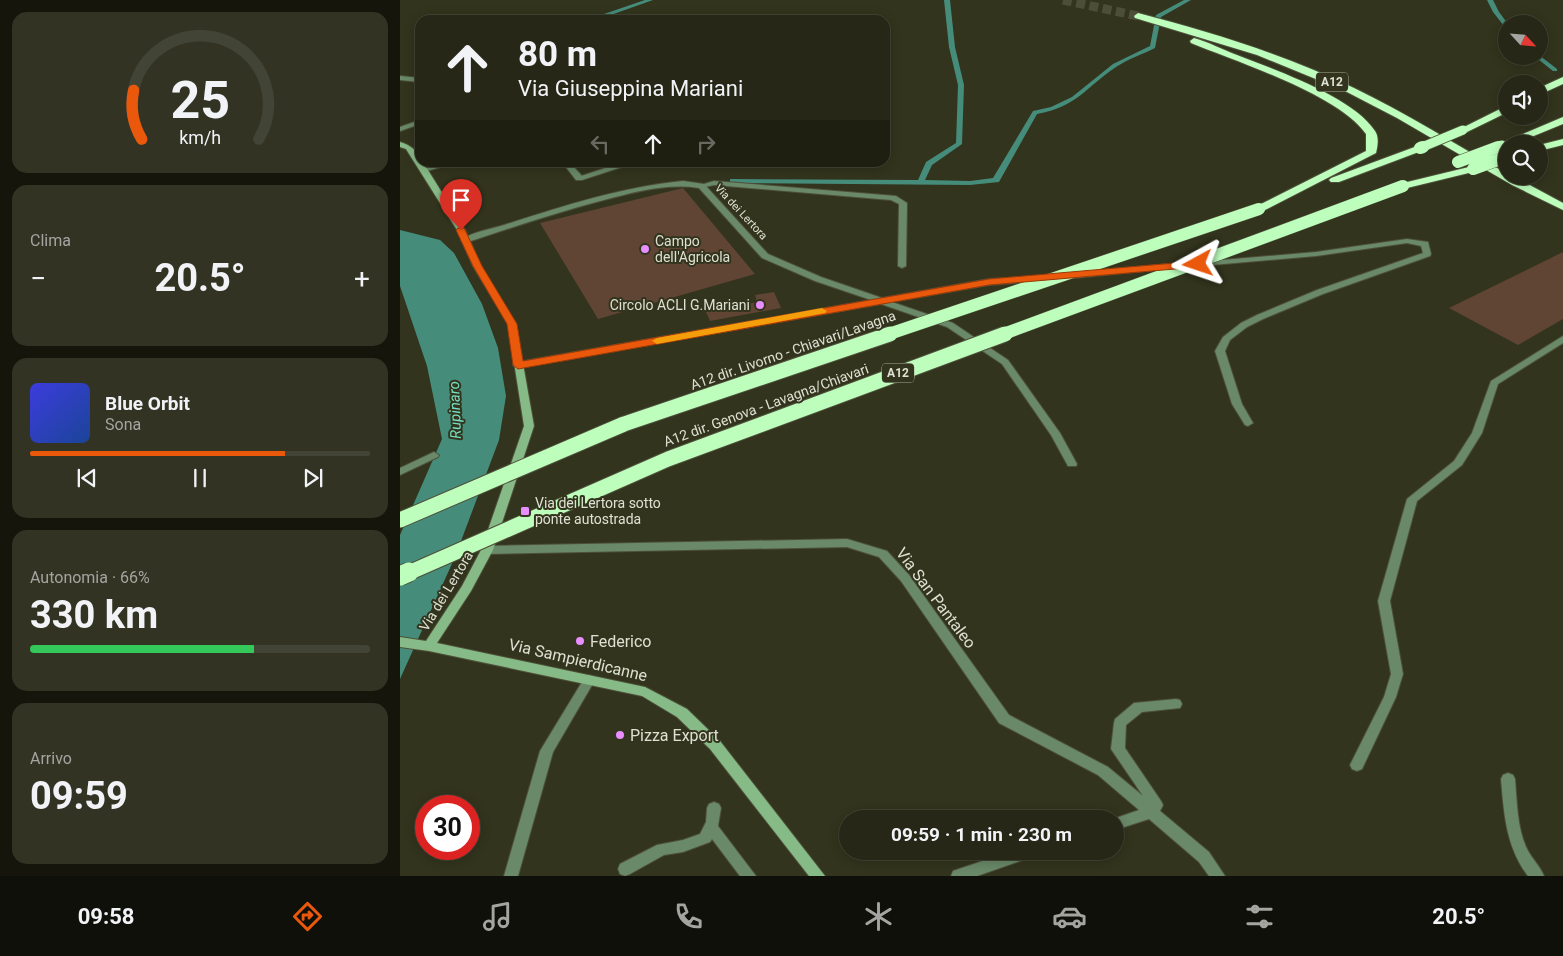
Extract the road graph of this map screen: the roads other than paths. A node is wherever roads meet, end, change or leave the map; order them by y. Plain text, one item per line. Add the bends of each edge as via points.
1 (400, 78) edge
2 (415, 80) edge
3 (1563, 80) edge
4 (1548, 88) edge
5 (1498, 112) edge
6 (1563, 120) edge
7 (415, 124) edge
8 (400, 129) edge
9 (1563, 142) edge
10 (400, 144) edge
11 (1548, 146) edge
12 (415, 157) edge
13 (1498, 160) edge
14 (422, 167) edge
15 (435, 167) edge
16 (570, 167) edge
17 (617, 167) edge
18 (424, 170) junction
19 (701, 186) junction
20 (1403, 186) junction
21 (1563, 207) edge
22 (1259, 209) junction
23 (465, 240) junction
24 (902, 266) dead end
25 (878, 301) junction
26 (1563, 339) edge
27 (518, 365) junction
28 (1248, 423) dead end
29 (434, 455) dead end
30 (1072, 464) dead end
31 (400, 472) edge
32 (400, 520) edge
33 (486, 550) junction
34 (400, 576) edge
35 (400, 642) edge
36 (429, 646) junction
37 (589, 680) junction
38 (1176, 704) dead end
39 (1356, 764) dead end
40 (1508, 780) dead end
41 (714, 808) dead end
42 (1151, 812) junction
43 (1124, 821) edge
44 (711, 827) junction
45 (1005, 860) edge
46 (625, 869) dead end
47 (511, 876) edge
48 (749, 876) edge
49 (818, 876) edge
50 (958, 876) edge
51 (1218, 876) edge
52 (1537, 876) edge

1 - 2 street
3 - 4 highway
5 - 22 highway, A12, bridge via 1420,148
6 - 20 highway, A12, bridge
7 - 8 street
9 - 11 highway
10 - 12 main road, Via dei Lertora via 409,148
13 - 20 highway, A12, bridge
14 - 18 main road, Via dei Lertora
15 - 18 street
16 - 17 street via 580,178
18 - 23 main road, Via dei Lertora
19 - 23 street, Via dei Lertora via 694,182 666,184 620,194
19 - 24 street via 714,183 893,198 902,203
19 - 25 street, Via dei Lertora via 765,256 818,280
20 - 34 highway, A12 dir. Genova - Lavagna/Chiavari / A12, bridge via 668,458
21 - 22 highway, A12 via 1376,103 1296,66 1138,16 1342,106 1370,132 1374,143 1371,153
22 - 32 highway, A12 dir. Livorno - Chiavari/Lavagna / A12, bridge via 624,424
23 - 27 main road, Via dei Lertora via 512,324
25 - 27 street
25 - 28 street via 989,282 1316,254 1407,241 1425,244 1428,254 1260,317 1226,339 1220,350 1237,404
25 - 30 street, Via dei Lertora via 950,325 1005,362
26 - 39 street via 1494,384 1477,433 1458,463 1412,499 1384,601 1397,674 1390,697
27 - 33 main road, Via dei Lertora via 529,426
29 - 31 street
33 - 36 main road, Via dei Lertora via 467,588
33 - 42 street, Via San Pantaleo via 847,542 883,554 905,578 1004,719 1103,771
35 - 36 main road, Via Sampierdicanne
36 - 37 main road, Via Sampierdicanne
37 - 47 street via 547,751
37 - 49 main road, Via Sampierdicanne via 645,692 682,713 715,745
38 - 42 street via 1139,708 1120,723 1118,749 1156,805
40 - 52 street via 1513,831 1524,861
41 - 44 street
42 - 43 street
42 - 51 street, Via San Pantaleo via 1204,857
44 - 46 street via 706,838 662,849
44 - 48 street
45 - 50 street

